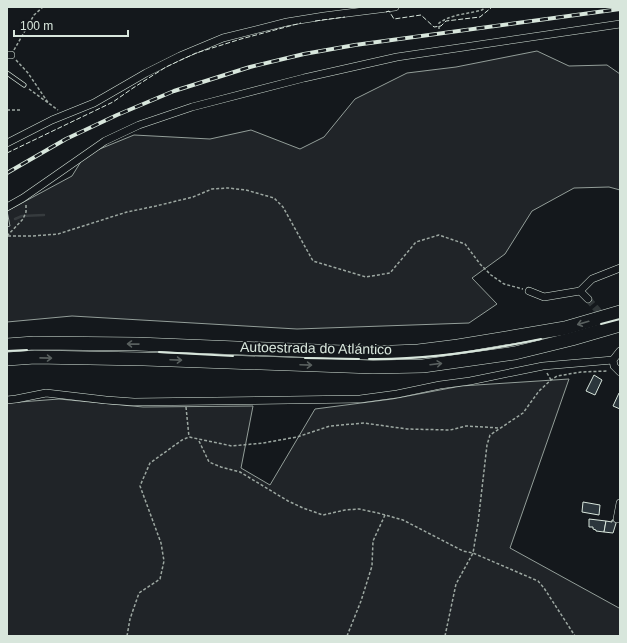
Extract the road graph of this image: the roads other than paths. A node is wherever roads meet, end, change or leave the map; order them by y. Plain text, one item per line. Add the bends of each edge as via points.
1 (395, 7) edge
2 (620, 24) edge
3 (7, 73) edge
4 (24, 85) road end
5 (7, 143) edge
6 (7, 207) edge
7 (620, 268) edge
8 (529, 291) road end
9 (580, 291) junction
10 (588, 299) tunnel mouth
11 (620, 312) edge
12 (620, 325) edge
13 (7, 344) edge
14 (620, 350) edge
15 (7, 359) edge
16 (613, 360) junction
17 (619, 372) edge
18 (7, 400) edge
19 (620, 503) edge
20 (617, 519) dead end

1 - 5 street via 287,22 223,38 180,56 94,103
2 - 6 street via 397,56 184,110 139,125 105,141
3 - 4 lane
7 - 9 street via 592,279
8 - 9 street via 544,297
9 - 10 street
11 -> 13 highway, Autoestrada do Atlántico via 565,328 418,351 368,353 137,344
15 -> 12 highway, Autoestrada do Atlántico via 36,357 373,367 423,366 515,353
14 - 16 street
16 - 17 street
16 - 18 street via 543,366 360,399 134,402 46,393
19 - 20 street

